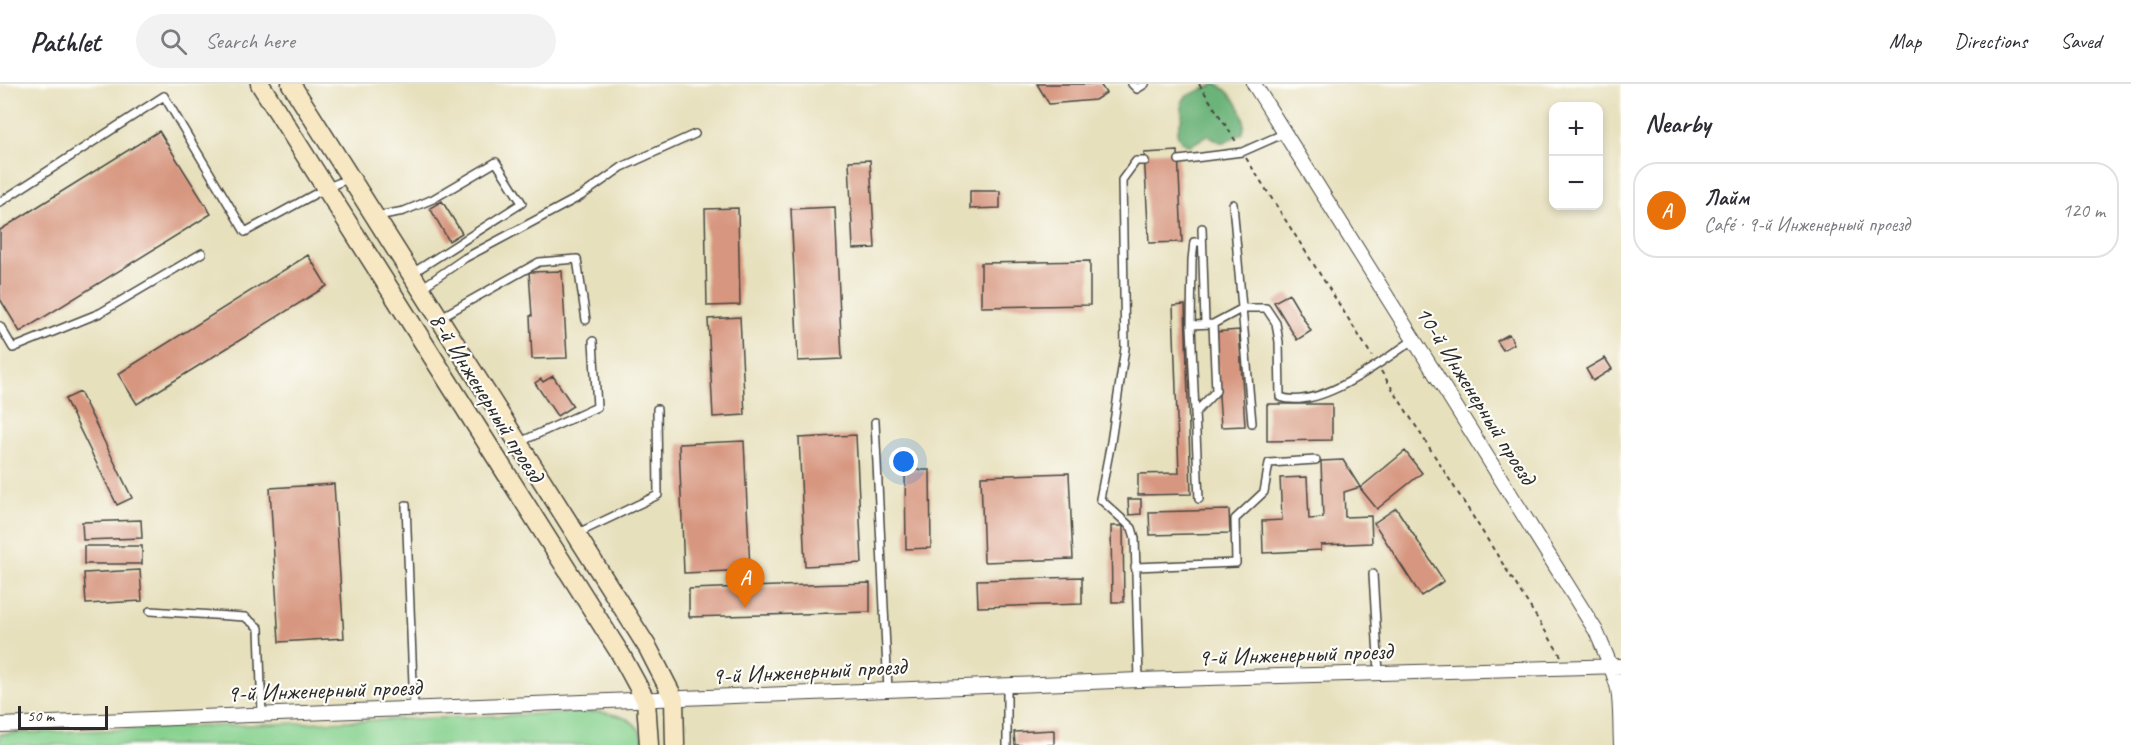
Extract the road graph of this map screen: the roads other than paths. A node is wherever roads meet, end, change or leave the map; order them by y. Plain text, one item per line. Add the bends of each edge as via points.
1 (260, 84) edge
2 (291, 84) edge
3 (1132, 84) edge
4 (1145, 84) edge
5 (1254, 84) edge
6 (1285, 133) junction
7 (695, 134) dead end
8 (1179, 160) dead end
9 (1145, 161) dead end
10 (350, 178) junction
11 (326, 188) junction
12 (0, 201) edge
13 (1233, 204) dead end
14 (375, 217) junction
15 (1202, 228) dead end
16 (1203, 242) junction
17 (202, 254) dead end
18 (416, 282) junction
19 (1243, 308) junction
20 (439, 318) junction
21 (586, 320) dead end
22 (1205, 323) junction
23 (1213, 324) junction
24 (1191, 325) junction
25 (0, 326) edge
26 (1415, 339) junction
27 (593, 341) dead end
28 (657, 409) dead end
29 (1195, 413) junction
30 (875, 422) dead end
31 (1252, 423) dead end
32 (518, 443) junction
33 (1316, 460) dead end
34 (1199, 500) dead end
35 (406, 505) dead end
36 (576, 534) junction
37 (1135, 567) junction
38 (1374, 574) dead end
39 (150, 612) dead end
40 (1616, 666) edge
41 (1379, 674) junction
42 (1139, 680) junction
43 (1007, 686) junction
44 (888, 690) junction
45 (674, 699) junction
46 (645, 701) junction
47 (414, 709) junction
48 (262, 715) junction
49 (0, 725) edge
50 (648, 745) edge
51 (675, 745) edge
52 (1007, 745) edge
53 (1621, 745) edge

1 - 11 street, 8-й Инженерный проезд
2 - 10 street, 8-й Инженерный проезд
3 - 4 lane via 1137,88
5 - 6 street, 10-й Инженерный проезд
6 - 8 lane via 1242,152
6 - 26 street, 10-й Инженерный проезд
7 - 18 lane via 622,167 581,196
9 - 37 lane via 1136,161 1122,180 1125,348 1100,499 1132,528
10 - 11 lane
10 - 14 street, 8-й Инженерный проезд
11 - 12 lane via 245,232 164,96
11 - 46 street, 8-й Инженерный проезд via 621,655
13 - 19 lane
14 - 18 street, 8-й Инженерный проезд
14 - 18 lane via 433,199 496,162 522,203
15 - 16 lane
16 - 22 lane
16 - 24 lane via 1194,242
17 - 25 lane via 100,313 13,348
18 - 20 street, 8-й Инженерный проезд
19 - 23 lane
19 - 26 lane via 1266,308 1276,323 1280,397 1286,399 1314,397 1340,387
19 - 31 lane
20 - 21 lane via 539,262 577,259
20 - 32 street, 8-й Инженерный проезд
22 - 23 lane
22 - 24 lane
23 - 29 lane via 1216,391
24 - 29 lane
26 - 40 street, 10-й Инженерный проезд via 1578,598
27 - 32 lane via 597,406
28 - 36 lane via 658,495
29 - 34 lane
30 - 44 lane
32 - 36 street, 8-й Инженерный проезд
33 - 37 lane via 1269,463 1264,492 1235,519 1236,563
35 - 47 lane
36 - 45 street, 8-й Инженерный проезд via 648,648
37 - 42 lane
38 - 41 lane
39 - 48 lane via 245,617 259,628
40 - 41 street, 9-й Инженерный проезд
40 - 53 street, 10-й Инженерный проезд
41 - 42 street, 9-й Инженерный проезд
42 - 43 street, 9-й Инженерный проезд
43 - 44 street, 9-й Инженерный проезд
43 - 52 lane
44 - 45 street, 9-й Инженерный проезд
45 - 46 street, 9-й Инженерный проезд
45 - 51 street, 8-й Инженерный проезд
46 - 47 street, 9-й Инженерный проезд
46 - 50 street, 8-й Инженерный проезд
47 - 48 street, 9-й Инженерный проезд
48 - 49 street, 9-й Инженерный проезд

